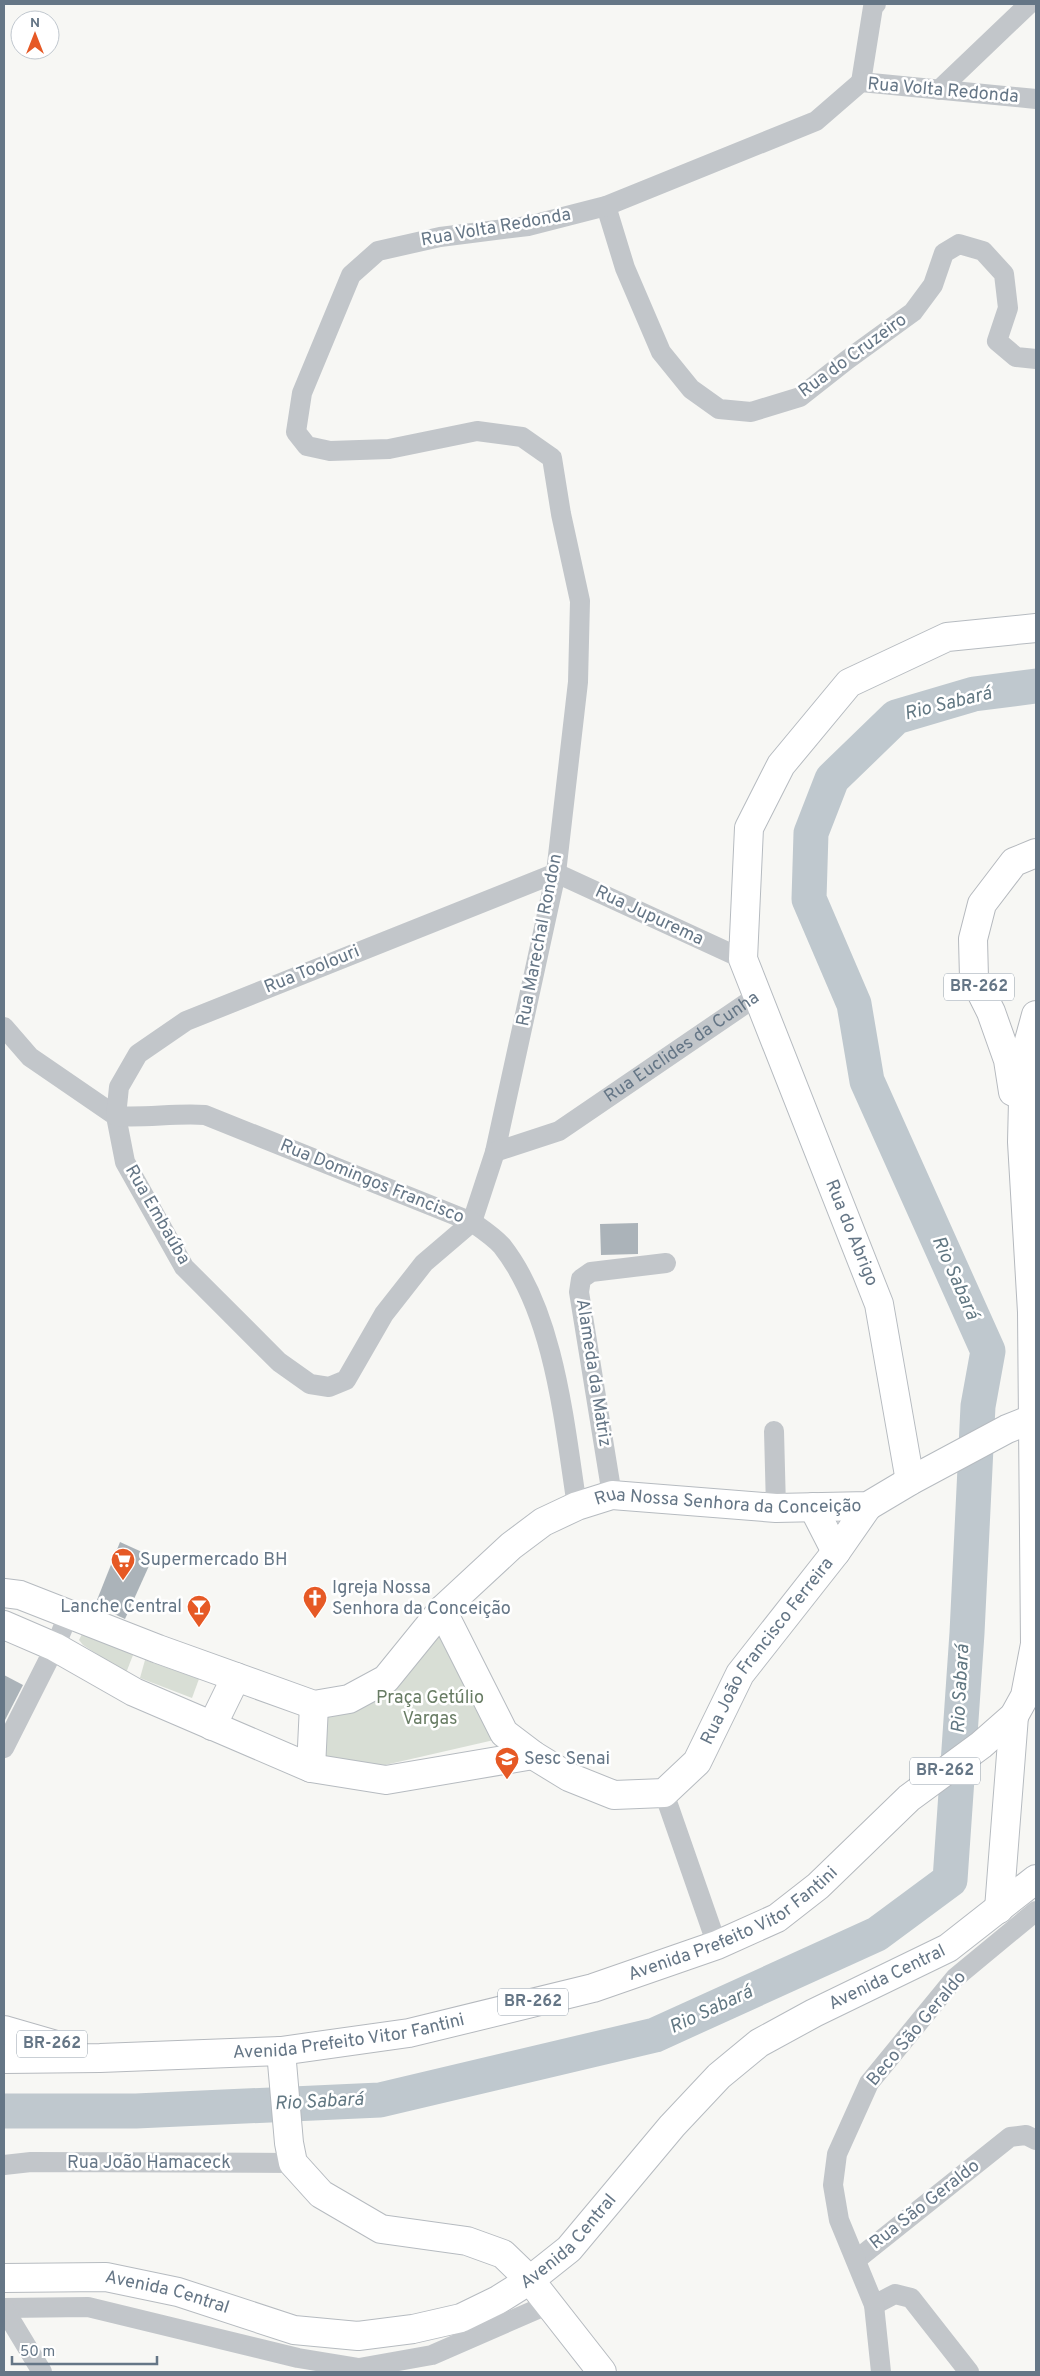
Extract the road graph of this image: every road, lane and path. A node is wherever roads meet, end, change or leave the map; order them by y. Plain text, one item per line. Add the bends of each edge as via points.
1 (876, 4) edge
2 (1029, 4) edge
3 (861, 82) junction
4 (939, 90) junction
5 (1036, 99) edge
6 (606, 206) junction
7 (1036, 359) edge
8 (477, 431) joint
9 (1036, 628) edge
10 (1036, 853) edge
11 (556, 873) junction
12 (743, 959) junction
13 (756, 996) junction
14 (1036, 1010) edge
15 (990, 1012) junction
16 (1036, 1016) edge
17 (4, 1027) edge
18 (116, 1116) junction
19 (1022, 1142) junction
20 (495, 1152) junction
21 (472, 1222) junction
22 (666, 1263) dead end
23 (1020, 1424) junction
24 (774, 1431) dead end
25 (910, 1481) junction
26 (612, 1495) junction
27 (577, 1506) junction
28 (868, 1506) junction
29 (814, 1507) junction
30 (776, 1508) junction
31 (836, 1552) junction
32 (4, 1592) edge
33 (442, 1610) junction
34 (69, 1613) junction
35 (4, 1625) edge
36 (55, 1647) junction
37 (236, 1677) junction
38 (314, 1705) junction
39 (1014, 1716) junction
40 (212, 1726) junction
41 (4, 1748) edge
42 (533, 1756) junction
43 (311, 1768) junction
44 (664, 1793) junction
45 (1036, 1879) edge
46 (999, 1909) junction
47 (1036, 1910) edge
48 (717, 1945) junction
49 (4, 2030) edge
50 (100, 2058) junction
51 (4, 2059) edge
52 (282, 2064) junction
53 (1036, 2140) edge
54 (291, 2153) junction
55 (4, 2165) edge
56 (856, 2260) junction
57 (4, 2278) edge
58 (530, 2280) junction
59 (549, 2304) junction
60 (874, 2305) junction
61 (4, 2308) edge
62 (359, 2370) edge
63 (42, 2372) edge
64 (602, 2372) edge
65 (882, 2372) edge
66 (970, 2372) edge

1 - 3 street
2 - 4 street
3 - 4 street, Rua Volta Redonda
3 - 6 street, Rua Volta Redonda via 816,122
4 - 5 street, Rua Volta Redonda
6 - 7 street, Rua do Cruzeiro via 625,268 661,352 691,389 719,409 751,412 800,397 913,312 933,285 944,253 959,244 983,251 1004,274 1008,308 997,341 1016,357
6 - 8 street, Rua Volta Redonda via 528,226 440,237 378,251 351,275 302,393 296,432 307,446 330,451 389,449
8 - 11 street, Rua Marechal Rondon via 522,437 552,458 580,601 578,682
9 - 12 main road, Rua Euclides da Cunha via 947,637 849,683 781,765 749,828
10 - 15 main road, BR-262 via 1014,862 982,904 973,939 974,978
11 - 12 street, Rua Jupurema
11 - 18 street, Rua Toolouri via 186,1021 138,1054 119,1087
11 - 20 street, Rua Marechal Rondon
12 - 13 main road, Rua Euclides da Cunha
13 - 20 street, Rua Euclides da Cunha via 559,1131
13 - 25 main road, Rua do Abrigo via 879,1304
14 - 15 main road
15 - 19 main road, BR-262 via 1008,1060
16 - 19 main road, BR-262 via 1024,1059
17 - 18 street via 30,1057
18 - 21 street, Rua Domingos Francisco via 205,1115
18 - 21 street, Rua Embaúba via 125,1162 184,1267 279,1362 310,1384 329,1387 346,1380 384,1314 424,1263
19 - 23 main road, BR-262 via 1032,1312
20 - 21 street, Rua Marechal Rondon
21 - 27 street, Rua Domingos Francisco via 501,1245 529,1292 554,1366
22 - 26 street, Alameda da Matriz via 591,1272 581,1279 580,1292
23 - 25 main road, Rua Nossa Senhora da Conceição
23 - 39 main road, Avenida Prefeito Vitor Fantini / BR-262 via 1035,1644 1025,1696
24 - 30 street
25 - 28 main road, Rua Nossa Senhora da Conceição
26 - 27 main road, Rua Nossa Senhora da Conceição
26 - 30 main road, Rua Nossa Senhora da Conceição
27 - 33 main road, Rua Nossa Senhora da Conceição via 543,1522 511,1546
28 - 29 main road, Rua Nossa Senhora da Conceição
28 - 31 main road, Rua João Francisco Ferreira
29 - 30 main road, Rua Nossa Senhora da Conceição
29 - 31 main road
31 - 44 main road, Rua João Francisco Ferreira via 740,1674 697,1762
32 - 34 main road via 20,1594
33 - 38 main road via 386,1679 349,1700
33 - 42 main road via 504,1733
34 - 36 street
34 - 37 main road
35 - 36 main road
36 - 40 main road via 134,1692
36 - 41 street
37 - 38 main road
37 - 40 main road
38 - 43 main road
39 - 46 main road
39 - 48 main road, Avenida Prefeito Vitor Fantini / BR-262 via 981,1745 909,1798 818,1886 777,1918
40 - 43 main road
42 - 43 main road via 386,1780
42 - 44 main road via 569,1777 614,1794
44 - 48 street
45 - 46 main road, Avenida Central
46 - 58 main road, Avenida Central via 948,1948 759,2043 719,2076 672,2126 569,2248
47 - 56 street, Beco São Geraldo via 955,1978 870,2083 837,2154 833,2185 839,2220
48 - 52 main road, Avenida Prefeito Vitor Fantini / BR-262 via 592,1988
49 - 50 main road, Avenida Prefeito Vitor Fantini / BR-262
50 - 51 main road, Avenida Prefeito Vitor Fantini / BR-262
50 - 52 main road, Avenida Prefeito Vitor Fantini / BR-262
52 - 54 main road
53 - 56 street, Rua São Geraldo via 1026,2135 1010,2137
54 - 55 street, Rua João Hamaceck
54 - 58 main road via 321,2194 381,2229 467,2240 503,2254
56 - 60 street, Rua São Geraldo
57 - 58 main road, Avenida Central via 106,2277 178,2292 294,2330 358,2336 413,2329 461,2318
58 - 59 main road
59 - 62 street via 432,2355
59 - 64 main road
60 - 65 street, Rua São Geraldo
60 - 66 street via 895,2294 911,2298
61 - 62 street via 88,2307
61 - 63 street

